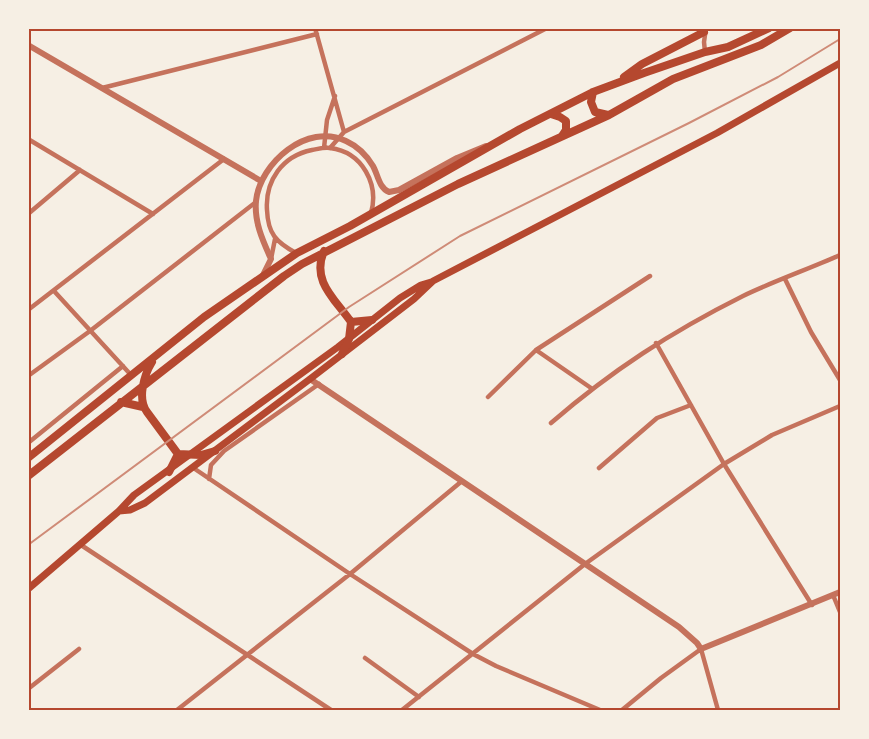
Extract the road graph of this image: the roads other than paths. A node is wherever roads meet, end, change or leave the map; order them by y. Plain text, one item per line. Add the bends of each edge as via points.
1 (547, 28) edge
2 (769, 28) edge
3 (790, 28) edge
4 (705, 30) edge
5 (316, 31) edge
6 (28, 45) edge
7 (705, 52) junction
8 (840, 63) edge
9 (614, 84) junction
10 (102, 88) junction
11 (593, 93) junction
12 (334, 96) junction
13 (551, 114) junction
14 (609, 115) junction
15 (344, 132) junction
16 (562, 136) junction
17 (325, 137) junction
18 (338, 138) junction
19 (28, 139) edge
20 (495, 143) junction
21 (330, 147) junction
22 (324, 148) junction
23 (224, 159) junction
24 (80, 170) junction
25 (261, 182) junction
26 (268, 185) junction
27 (256, 202) junction
28 (370, 213) junction
29 (28, 214) edge
30 (153, 214) junction
31 (275, 239) junction
32 (324, 251) junction
33 (297, 253) junction
34 (840, 255) edge
35 (271, 259) junction
36 (650, 276) dead end
37 (261, 277) junction
38 (785, 279) junction
39 (433, 281) junction
40 (54, 291) junction
41 (28, 310) edge
42 (372, 320) junction
43 (350, 322) junction
44 (90, 331) junction
45 (349, 339) junction
46 (656, 343) junction
47 (536, 350) junction
48 (158, 354) junction
49 (342, 354) junction
50 (123, 366) junction
51 (132, 375) junction
52 (28, 376) edge
53 (310, 379) junction
54 (840, 380) edge
55 (319, 384) junction
56 (143, 386) junction
57 (591, 388) junction
58 (488, 397) dead end
59 (122, 402) junction
60 (691, 405) junction
61 (840, 406) edge
62 (145, 409) junction
63 (551, 423) dead end
64 (28, 443) edge
65 (215, 451) junction
66 (177, 453) junction
67 (191, 455) junction
68 (28, 458) edge
69 (724, 464) junction
70 (192, 467) junction
71 (599, 468) dead end
72 (168, 471) junction
73 (28, 476) edge
74 (209, 478) junction
75 (462, 481) junction
76 (119, 512) junction
77 (81, 545) junction
78 (585, 564) junction
79 (350, 574) junction
80 (28, 589) edge
81 (840, 592) edge
82 (833, 595) junction
83 (812, 605) junction
84 (840, 612) edge
85 (79, 649) dead end
86 (701, 649) junction
87 (472, 654) junction
88 (249, 655) junction
89 (364, 658) dead end
90 (28, 689) edge
91 (419, 697) junction
92 (177, 711) edge
93 (332, 711) edge
94 (402, 711) edge
95 (600, 711) edge
96 (622, 711) edge
97 (718, 711) edge

1 - 15 street
2 - 7 main road via 738,44
3 - 14 main road via 761,45 681,76
4 - 7 street
4 - 9 main road
5 - 10 street
5 - 12 street
6 - 10 street
7 - 9 main road
8 - 39 main road via 717,133
9 - 11 main road
10 - 23 street
11 - 13 main road
11 - 14 main road via 595,112
12 - 15 street
12 - 17 street
13 - 16 main road via 566,121
13 - 20 main road
14 - 16 main road
15 - 18 street
16 - 32 main road
17 - 18 street
17 - 22 street
17 - 25 street via 311,138 290,148
18 - 20 street via 368,158 383,189 389,192 464,154
18 - 21 street
19 - 24 street
20 - 28 main road
21 - 22 street
21 - 28 street via 345,152 363,167 373,189
22 - 26 street via 292,157
23 - 25 street
23 - 30 street
24 - 29 street
24 - 30 street
25 - 26 street
25 - 27 street
26 - 31 street via 267,216
27 - 35 street via 258,224
27 - 44 street
28 - 33 main road
30 - 40 street
31 - 33 street
31 - 35 street
32 - 43 main road via 319,271
32 - 56 main road via 284,276
33 - 37 main road
34 - 38 street
35 - 37 street
36 - 47 street
37 - 48 main road
38 - 46 street
38 - 54 street
39 - 42 main road via 400,297
39 - 49 main road
40 - 41 street
40 - 44 street
42 - 43 main road
42 - 45 main road
43 - 45 main road
44 - 50 street
44 - 52 street
45 - 49 main road
45 - 67 main road
46 - 57 street
46 - 60 street
47 - 57 street
47 - 58 street
48 - 51 main road
48 - 56 main road
49 - 53 main road
50 - 51 street
50 - 64 street
51 - 68 main road
53 - 55 street
53 - 65 main road
55 - 74 street via 224,451 211,465
55 - 75 street
56 - 59 main road
56 - 62 main road
57 - 63 street
59 - 62 main road
59 - 73 main road
60 - 69 street
60 - 71 street via 657,418
61 - 69 street via 772,435
62 - 66 main road
65 - 67 main road
65 - 70 main road
66 - 67 main road
66 - 72 main road
67 - 72 main road
69 - 78 street
69 - 83 street
70 - 74 street
70 - 76 main road via 146,503
72 - 76 main road via 134,495
74 - 79 street
75 - 78 street
75 - 79 street
76 - 77 main road
77 - 80 main road
77 - 88 street
78 - 86 street via 679,627
78 - 87 street
79 - 87 street
79 - 88 street
81 - 82 street
82 - 83 street
82 - 84 street
83 - 86 street
85 - 90 street
86 - 96 street
86 - 97 street
87 - 91 street
87 - 95 street
88 - 92 street
88 - 93 street
89 - 91 street
91 - 94 street

